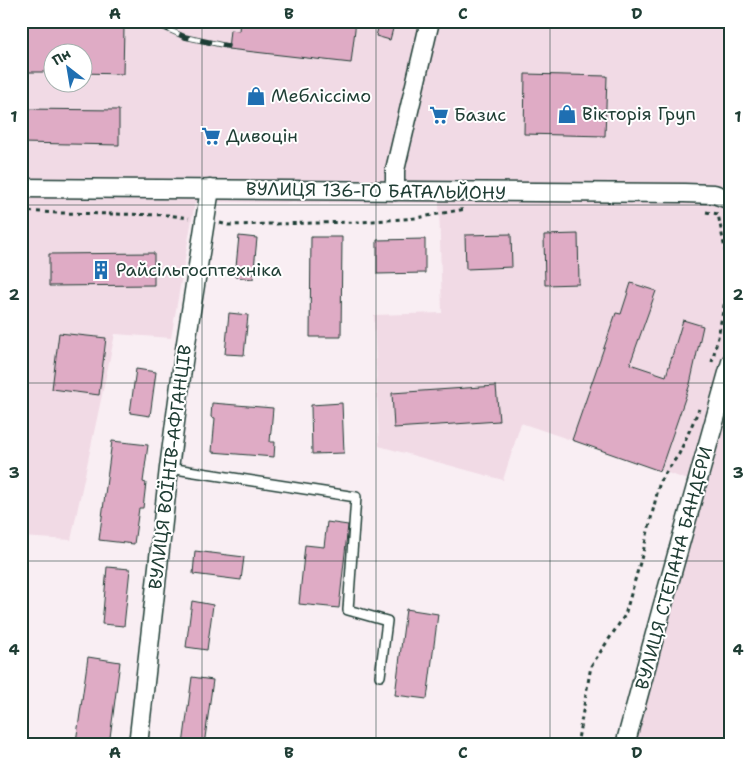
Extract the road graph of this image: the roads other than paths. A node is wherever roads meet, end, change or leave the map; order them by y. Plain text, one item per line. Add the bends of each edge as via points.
1 (430, 21) edge
2 (21, 188) edge
3 (210, 189) junction
4 (395, 191) junction
5 (731, 200) edge
6 (731, 362) edge
7 (169, 468) junction
8 (380, 676) dead end
9 (138, 745) edge
10 (625, 745) edge

1 - 4 street via 395,170
2 - 3 street, ВУЛИЦЯ 136-ГО БАТАЛЬЙОНУ
3 - 4 street, ВУЛИЦЯ 136-ГО БАТАЛЬЙОНУ
3 - 7 street, ВУЛИЦЯ ВОЇНІВ-АФГАНЦІВ via 182,362
4 - 5 street, ВУЛИЦЯ 136-ГО БАТАЛЬЙОНУ via 696,193 714,194
6 - 10 street, ВУЛИЦЯ СТЕПАНА БАНДЕРИ
7 - 8 lane via 356,497 348,610 387,622
7 - 9 street, ВУЛИЦЯ ВОЇНІВ-АФГАНЦІВ

